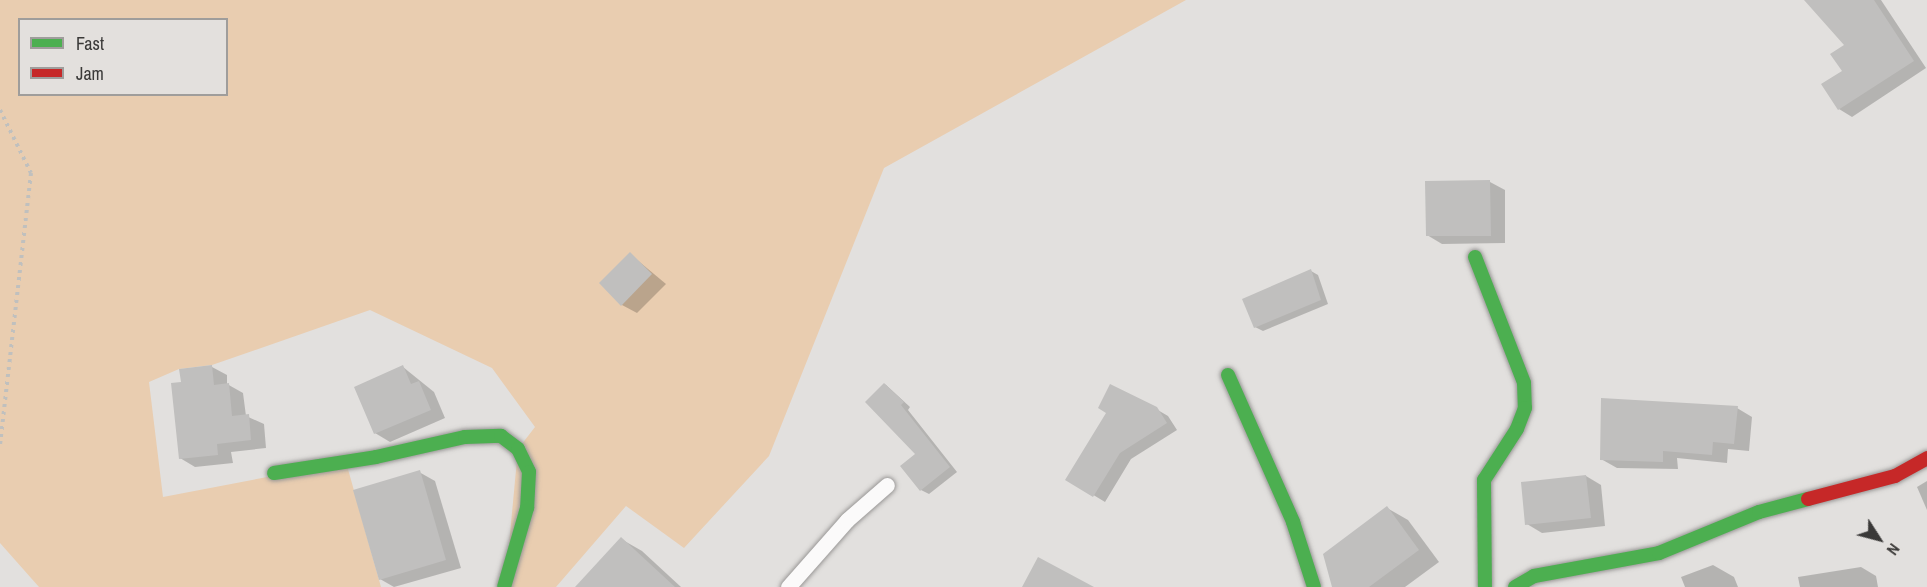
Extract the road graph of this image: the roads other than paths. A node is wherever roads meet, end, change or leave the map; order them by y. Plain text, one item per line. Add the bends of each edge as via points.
1 (1475, 257) dead end
2 (1228, 375) dead end
3 (1927, 458) edge
4 (274, 473) dead end
5 (886, 485) dead end
6 (504, 587) edge
7 (788, 587) edge
8 (1314, 587) edge
9 (1485, 587) edge
10 (1515, 587) edge

1 - 9 street via 1524,383 1525,408 1517,429 1484,480 1482,506 1488,567
2 - 8 street via 1293,522
3 - 10 street via 1895,476 1759,512 1659,553 1534,576
4 - 6 street via 376,457 465,437 501,436 518,449 529,472 527,508
5 - 7 lane via 847,520

